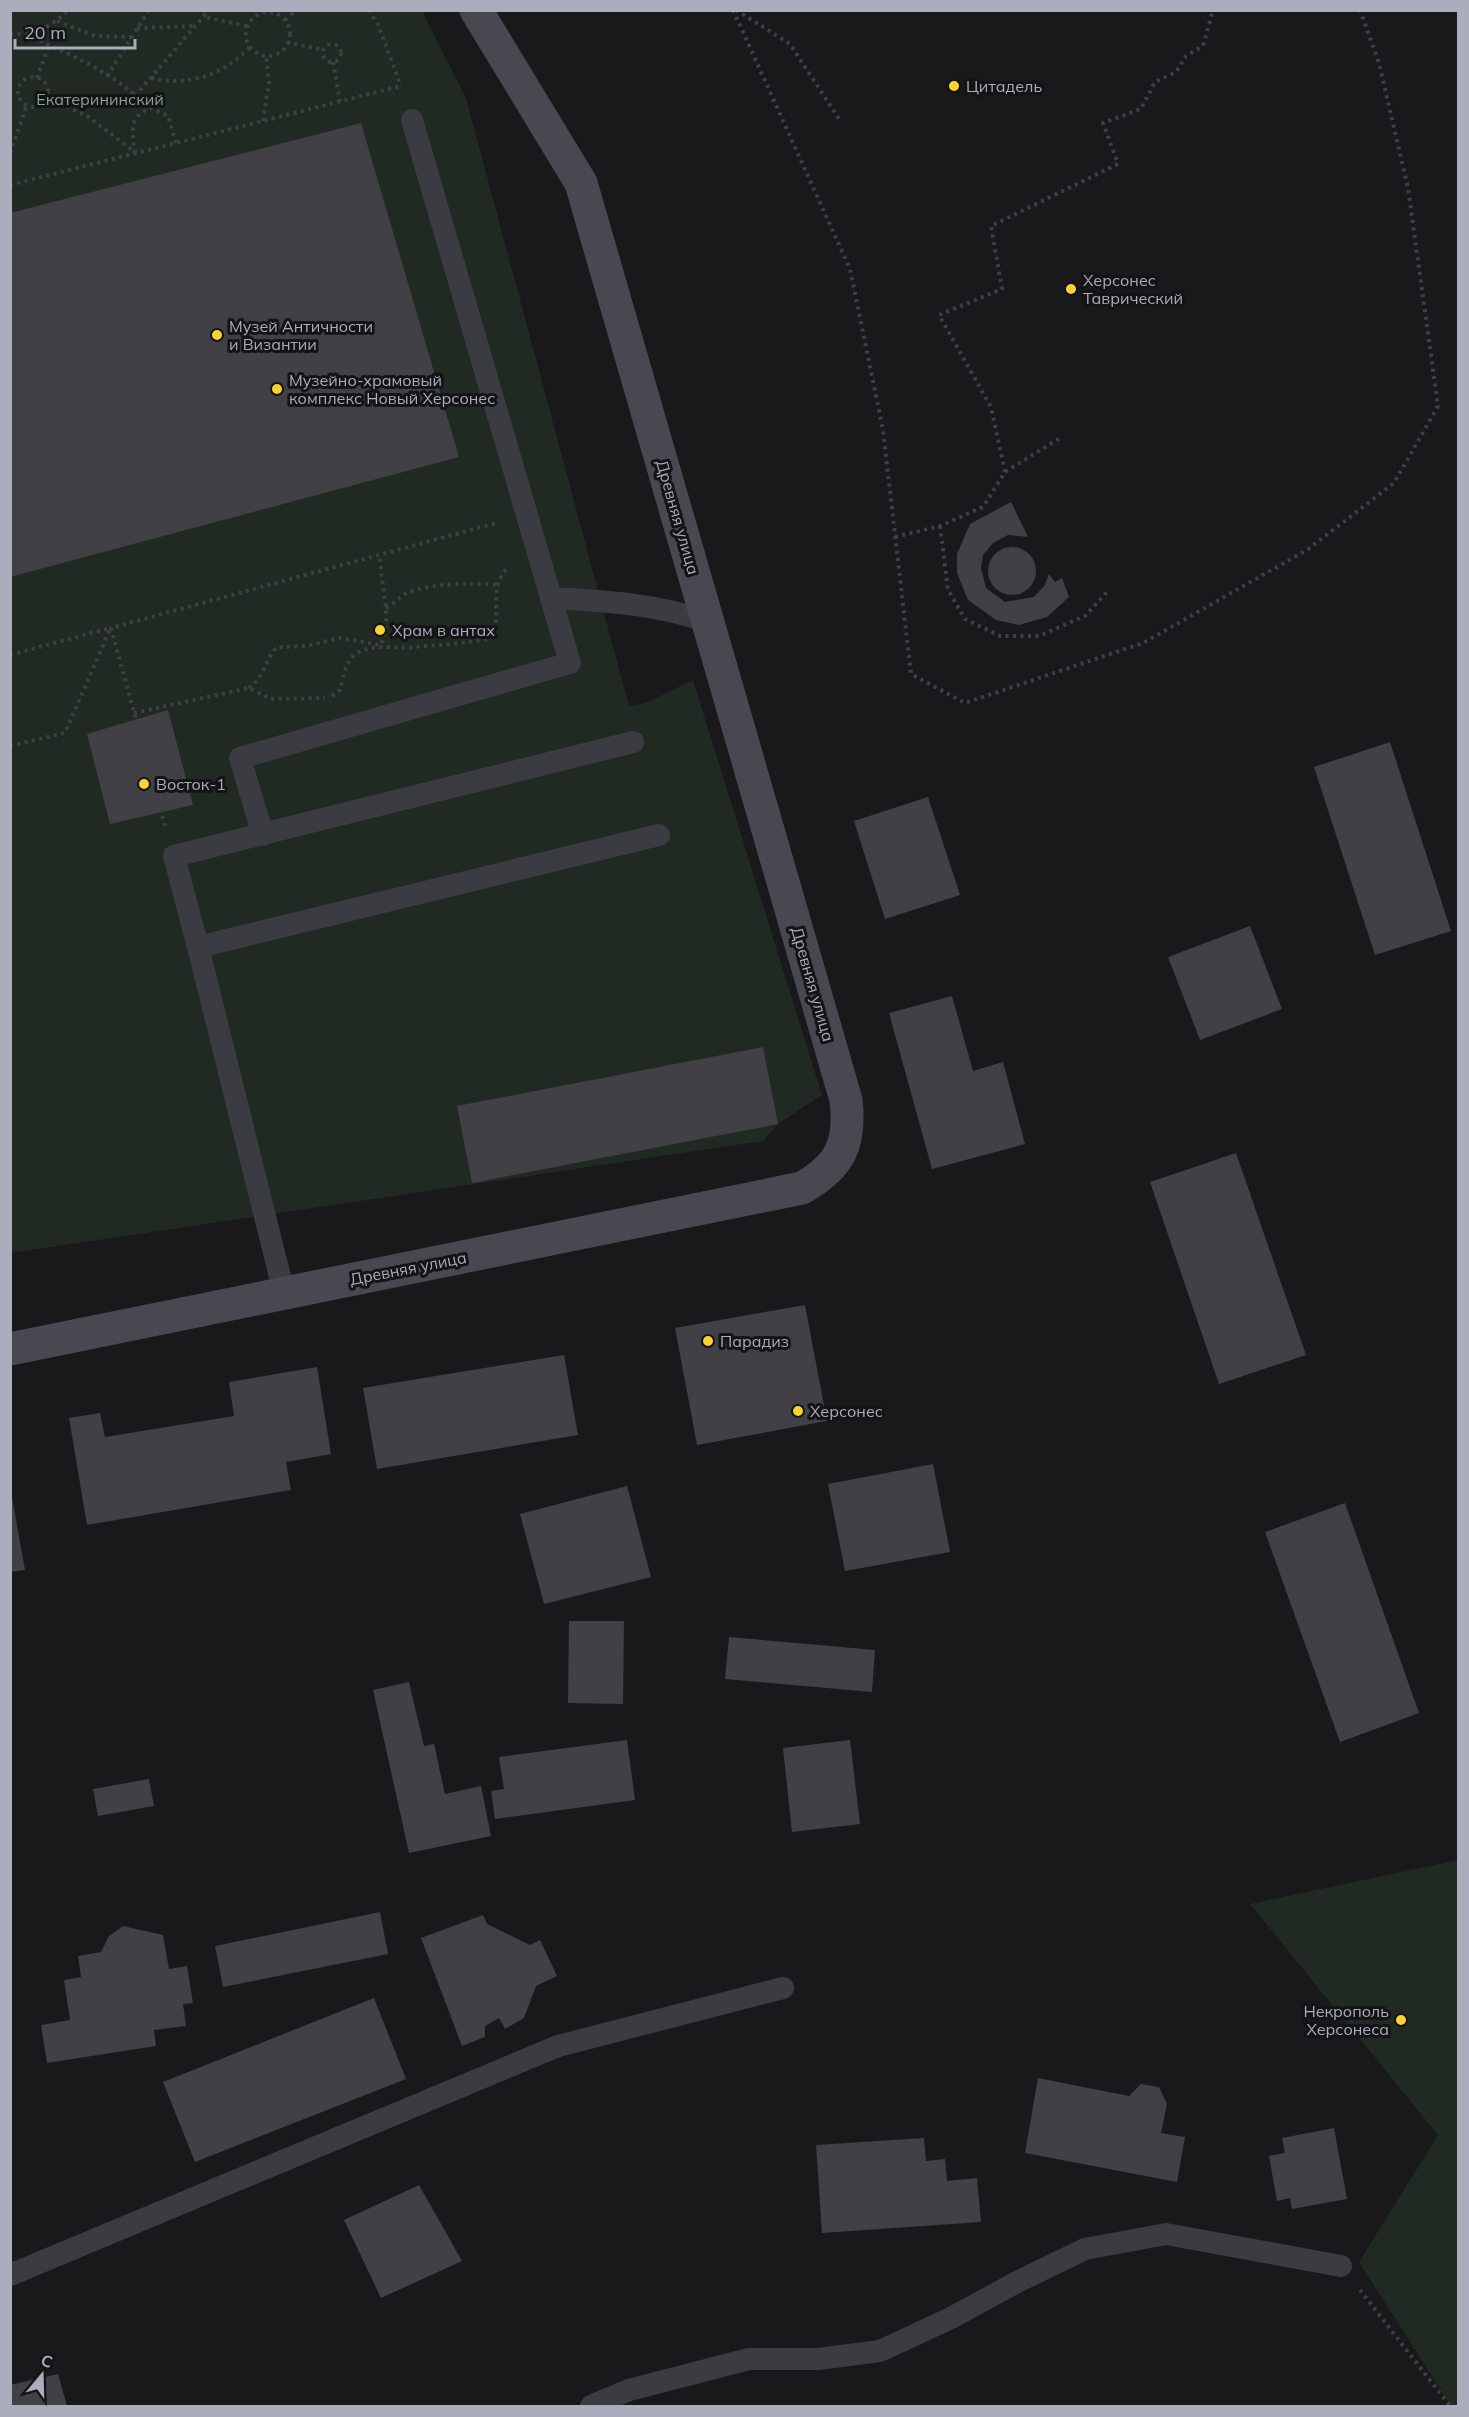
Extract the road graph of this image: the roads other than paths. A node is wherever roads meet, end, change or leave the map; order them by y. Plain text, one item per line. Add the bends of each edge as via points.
1 (476, 10) edge
2 (412, 120) road end
3 (551, 598) junction
4 (709, 622) junction
5 (633, 742) dead end
6 (263, 835) junction
7 (659, 835) dead end
8 (198, 948) junction
9 (284, 1293) junction
10 (10, 1349) edge
11 (783, 1988) dead end
12 (1341, 2266) road end
13 (10, 2275) edge
14 (591, 2406) edge

1 - 4 main road, Древняя улица via 580,183
2 - 3 lane
3 - 4 lane via 622,602 672,610
3 - 6 lane via 570,663 240,758
4 - 9 main road, Древняя улица via 846,1100 849,1126 842,1152 824,1176 802,1188
5 - 6 lane
6 - 8 lane via 174,856
7 - 8 lane
8 - 9 lane
9 - 10 main road, Древняя улица
11 - 13 lane via 558,2046
12 - 14 lane via 1166,2234 1085,2249 880,2351 818,2359 749,2359 629,2390

